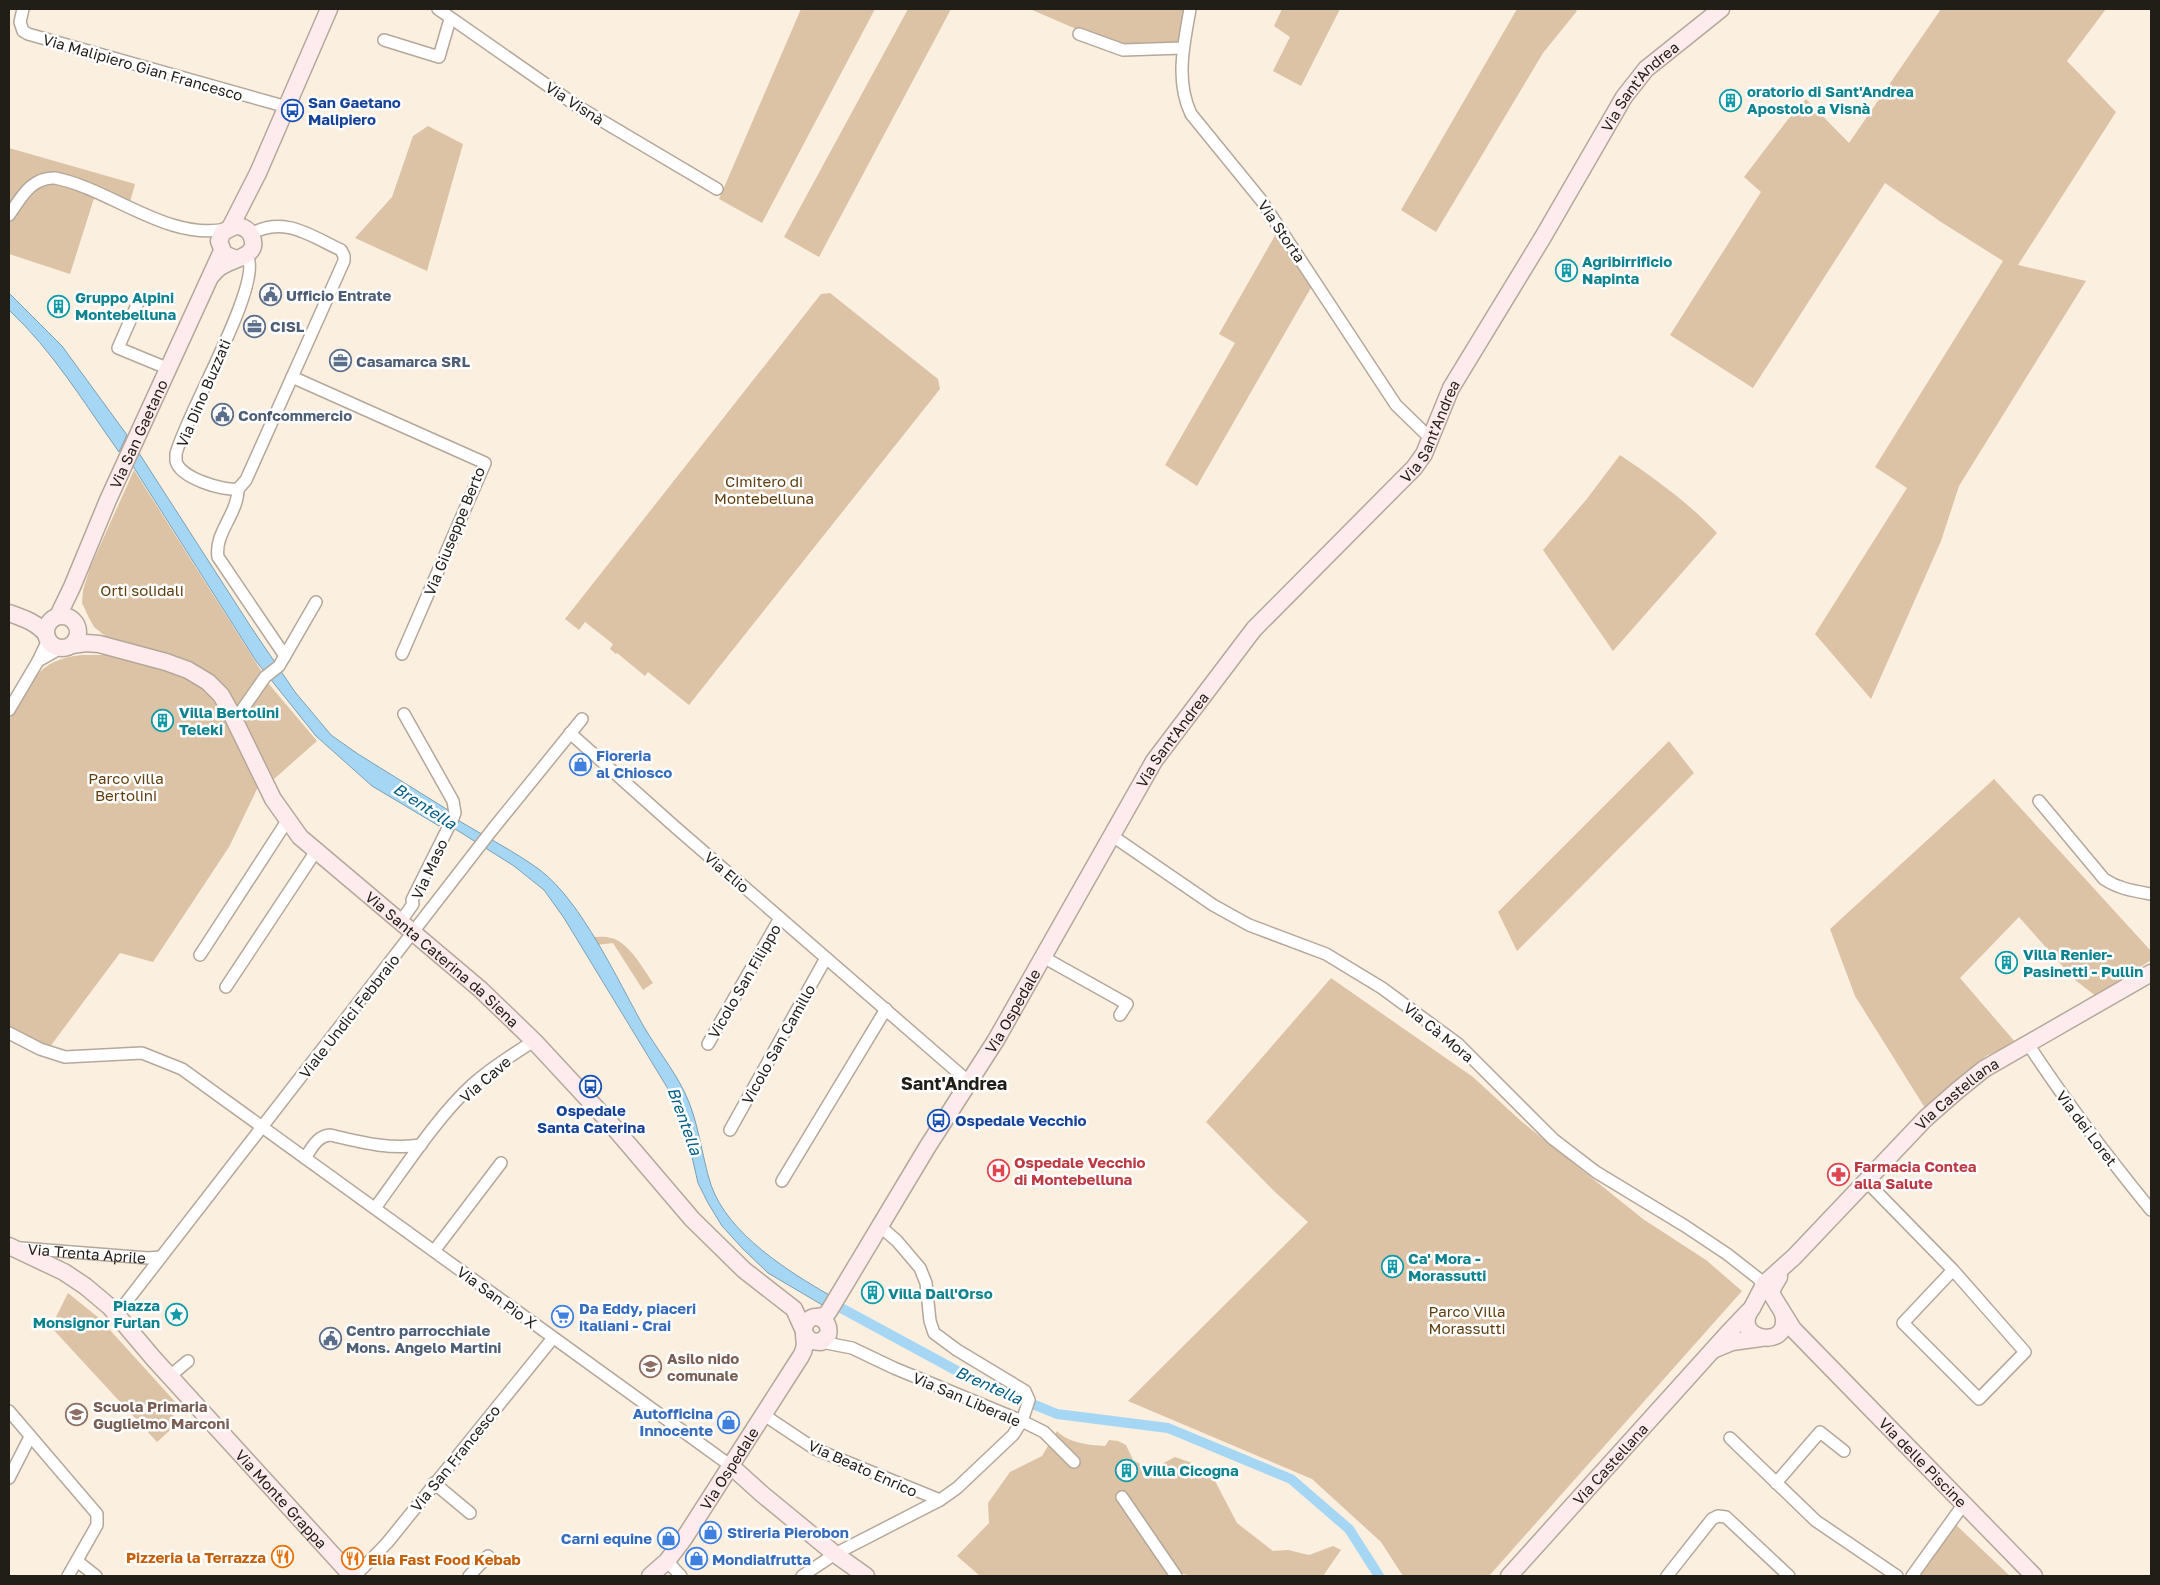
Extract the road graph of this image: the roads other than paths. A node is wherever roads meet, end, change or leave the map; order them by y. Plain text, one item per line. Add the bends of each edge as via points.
1 (23, 9) edge
2 (329, 9) edge
3 (438, 9) edge
4 (1190, 9) edge
5 (1721, 9) edge
6 (450, 19) junction
7 (1079, 34) dead end
8 (384, 40) dead end
9 (1183, 48) junction
10 (287, 107) junction
11 (254, 180) junction
12 (717, 189) dead end
13 (9, 215) edge
14 (229, 228) junction
15 (199, 231) junction
16 (250, 232) junction
17 (221, 248) junction
18 (242, 258) junction
19 (206, 283) junction
20 (140, 298) dead end
21 (169, 369) junction
22 (292, 377) junction
23 (1430, 438) junction
24 (238, 489) junction
25 (316, 602) dead end
26 (9, 613) edge
27 (61, 632) junction
28 (402, 654) dead end
29 (285, 656) junction
30 (9, 710) edge
31 (404, 714) dead end
32 (582, 719) dead end
33 (235, 720) junction
34 (570, 733) junction
35 (2039, 801) dead end
36 (287, 821) junction
37 (1111, 835) junction
38 (316, 851) junction
39 (2151, 894) edge
40 (780, 918) junction
41 (401, 921) junction
42 (414, 932) junction
43 (200, 955) dead end
44 (1043, 957) junction
45 (826, 958) junction
46 (2151, 973) edge
47 (226, 987) dead end
48 (886, 1010) junction
49 (1120, 1015) dead end
50 (9, 1033) edge
51 (534, 1041) junction
52 (708, 1044) dead end
53 (2028, 1044) junction
54 (969, 1082) junction
55 (263, 1127) junction
56 (730, 1130) dead end
57 (421, 1145) junction
58 (305, 1158) junction
59 (501, 1163) dead end
60 (782, 1181) dead end
61 (1866, 1181) junction
62 (375, 1208) junction
63 (2151, 1210) edge
64 (881, 1227) junction
65 (11, 1247) edge
66 (434, 1251) junction
67 (161, 1257) junction
68 (1794, 1257) junction
69 (1953, 1270) junction
70 (1764, 1286) junction
71 (785, 1301) junction
72 (1751, 1310) junction
73 (1780, 1311) junction
74 (116, 1312) junction
75 (826, 1316) junction
76 (812, 1337) junction
77 (553, 1338) junction
78 (1763, 1338) junction
79 (852, 1348) junction
80 (1813, 1349) junction
81 (1711, 1352) junction
82 (188, 1361) dead end
83 (170, 1376) junction
84 (9, 1411) edge
85 (764, 1415) junction
86 (1022, 1421) junction
87 (30, 1437) junction
88 (1730, 1438) dead end
89 (1844, 1451) dead end
90 (1074, 1462) dead end
91 (731, 1466) junction
92 (9, 1478) edge
93 (434, 1483) junction
94 (1776, 1483) junction
95 (1122, 1497) dead end
96 (940, 1500) junction
97 (1963, 1505) junction
98 (470, 1513) dead end
99 (835, 1554) junction
100 (488, 1556) dead end
101 (77, 1561) junction
102 (667, 1561) junction
103 (1783, 1574) edge
104 (68, 1576) edge
105 (96, 1576) edge
106 (354, 1576) edge
107 (469, 1576) edge
108 (650, 1576) edge
109 (681, 1576) edge
110 (802, 1576) edge
111 (866, 1576) edge
112 (1176, 1576) edge
113 (1509, 1576) edge
114 (1667, 1576) edge
115 (1897, 1576) edge
116 (1912, 1576) edge
117 (2034, 1576) edge

1 - 10 street, Via Malipiero Gian Francesco via 21,28 28,34
2 - 10 street, Via San Gaetano
3 - 6 street, Via Visnà
4 - 9 street, Via Storta
5 - 23 street, Via Sant'Andrea via 1646,69 1624,97 1544,237 1451,388
6 - 8 street via 439,57
6 - 12 street, Via Visnà via 577,106
7 - 9 street via 1123,50
9 - 23 street, Via Storta via 1182,90 1191,114 1261,200 1396,406
10 - 11 street, Via San Gaetano
11 - 14 street, Via San Gaetano
11 - 16 street, Via San Gaetano via 248,200
13 - 15 street via 34,183 54,178 177,226
14 - 15 street
14 - 16 street via 240,226
14 - 17 street, Via San Gaetano via 220,236
15 - 17 street via 209,235
16 - 18 street, Via San Gaetano via 253,247
16 - 22 street via 263,226 288,226 341,250 344,256
17 - 18 street via 228,257
17 - 19 street, Via San Gaetano
18 - 19 street, Via San Gaetano via 221,266
18 - 24 street, Via Dino Buzzati via 251,266 242,302 176,454 176,462 186,474 219,488
19 - 21 street, Via San Gaetano
20 - 21 street via 118,348
21 - 27 street, Via San Gaetano via 72,587
22 - 24 street via 246,480
22 - 28 street, Via Giuseppe Berto via 484,462
23 - 37 street, Via Sant'Andrea via 1414,468 1254,629 1154,761
24 - 29 street via 236,506 218,544 218,557
25 - 29 street
26 - 27 street, Via Santa Caterina da Siena
27 - 30 street via 38,661
27 - 33 street, Via Santa Caterina da Siena via 86,643 188,670 208,682 221,695
29 - 33 street via 265,677
31 - 41 street, Via Maso via 453,801 455,815 426,869 413,904
32 - 34 street, Viale Undici Febbraio
33 - 36 street, Via Santa Caterina da Siena
34 - 40 street, Via Elio
34 - 42 street, Viale Undici Febbraio
35 - 39 street via 2104,879 2128,890
36 - 38 street, Via Santa Caterina da Siena
36 - 43 street
37 - 44 street, Via Ospedale
37 - 70 street, Via Cà Mora via 1213,905 1249,925 1326,954 1390,994 1458,1044 1553,1139 1596,1172 1727,1254
38 - 41 street, Via Santa Caterina da Siena
38 - 47 street
40 - 45 street, Via Elio
40 - 52 street, Vicolo San Filippo
41 - 42 street, Via Santa Caterina da Siena
42 - 51 street, Via Santa Caterina da Siena via 480,988
42 - 55 street, Viale Undici Febbraio
44 - 49 street via 1127,1004
44 - 54 street, Via Ospedale
45 - 48 street, Via Elio
45 - 56 street, Vicolo San Camillo
46 - 53 street, Via Castellana
48 - 54 street, Via Elio
48 - 60 street
50 - 55 street, Via San Pio X via 40,1050 65,1057 131,1052 154,1056 182,1069
51 - 57 street, Via Cave via 472,1086
51 - 71 street, Via Santa Caterina da Siena via 692,1219 744,1270
53 - 61 street, Via Castellana via 1984,1069 1958,1090 1926,1118
53 - 63 street, Via dei Loret via 2103,1152
54 - 64 street, Via Ospedale
55 - 58 street, Via San Pio X
55 - 67 street, Viale Undici Febbraio
57 - 58 street via 388,1146 324,1135
57 - 62 street, Via Cave
58 - 62 street, Via San Pio X
59 - 66 street
61 - 68 street, Via Castellana
61 - 69 street
62 - 66 street, Via San Pio X
64 - 75 street, Via Ospedale
64 - 86 street via 920,1268 926,1283 934,1333 1025,1391 1029,1400
65 - 67 street, Via Trenta Aprile
65 - 74 street, Via Trenta Aprile via 71,1276
66 - 77 street, Via San Pio X
67 - 74 street, Viale Undici Febbraio
68 - 70 street, Via Castellana
68 - 73 street, Via Castellana via 1772,1289 1772,1297
69 - 69 street via 1904,1323 1979,1399 2025,1352
70 - 72 street, Via Castellana
71 - 75 street, Via Santa Caterina da Siena
71 - 76 street, Via Santa Caterina da Siena
72 - 73 street via 1763,1302 1771,1303
72 - 78 street via 1747,1320 1749,1328
72 - 81 street, Via Castellana
73 - 78 street via 1784,1322 1782,1329 1773,1337
73 - 80 street, Via delle Piscine
74 - 83 street, Via Trenta Aprile
75 - 76 street, Via Ospedale via 828,1335
75 - 76 street via 808,1320
75 - 79 street, Via San Liberale
76 - 79 street, Via San Liberale
76 - 85 street, Via Ospedale
77 - 91 street, Via San Pio X
77 - 93 street, Via San Francesco
78 - 80 street, Via delle Piscine via 1794,1341
78 - 81 street, Via Castellana via 1732,1342
79 - 86 street, Via San Liberale
80 - 97 street, Via delle Piscine
81 - 113 street, Via Castellana
82 - 83 street
83 - 106 street, Via Monte Grappa
84 - 87 street
85 - 91 street, Via Ospedale
85 - 96 street, Via Beato Enrico via 815,1449
86 - 90 street, Via San Liberale via 1044,1432
86 - 96 street via 1013,1435
87 - 92 street
87 - 101 street via 97,1514 98,1525
88 - 94 street
89 - 94 street via 1820,1432
91 - 99 street
91 - 102 street, Via Ospedale
93 - 98 street
93 - 106 street, Via San Francesco via 387,1543
94 - 115 street via 1816,1521
95 - 112 street
96 - 99 street
97 - 116 street
97 - 117 street, Via delle Piscine
99 - 110 street
99 - 111 street
100 - 107 street
101 - 104 street
101 - 105 street
102 - 108 street, Via Ospedale
102 - 109 street
103 - 114 street via 1726,1517 1721,1516 1712,1519

